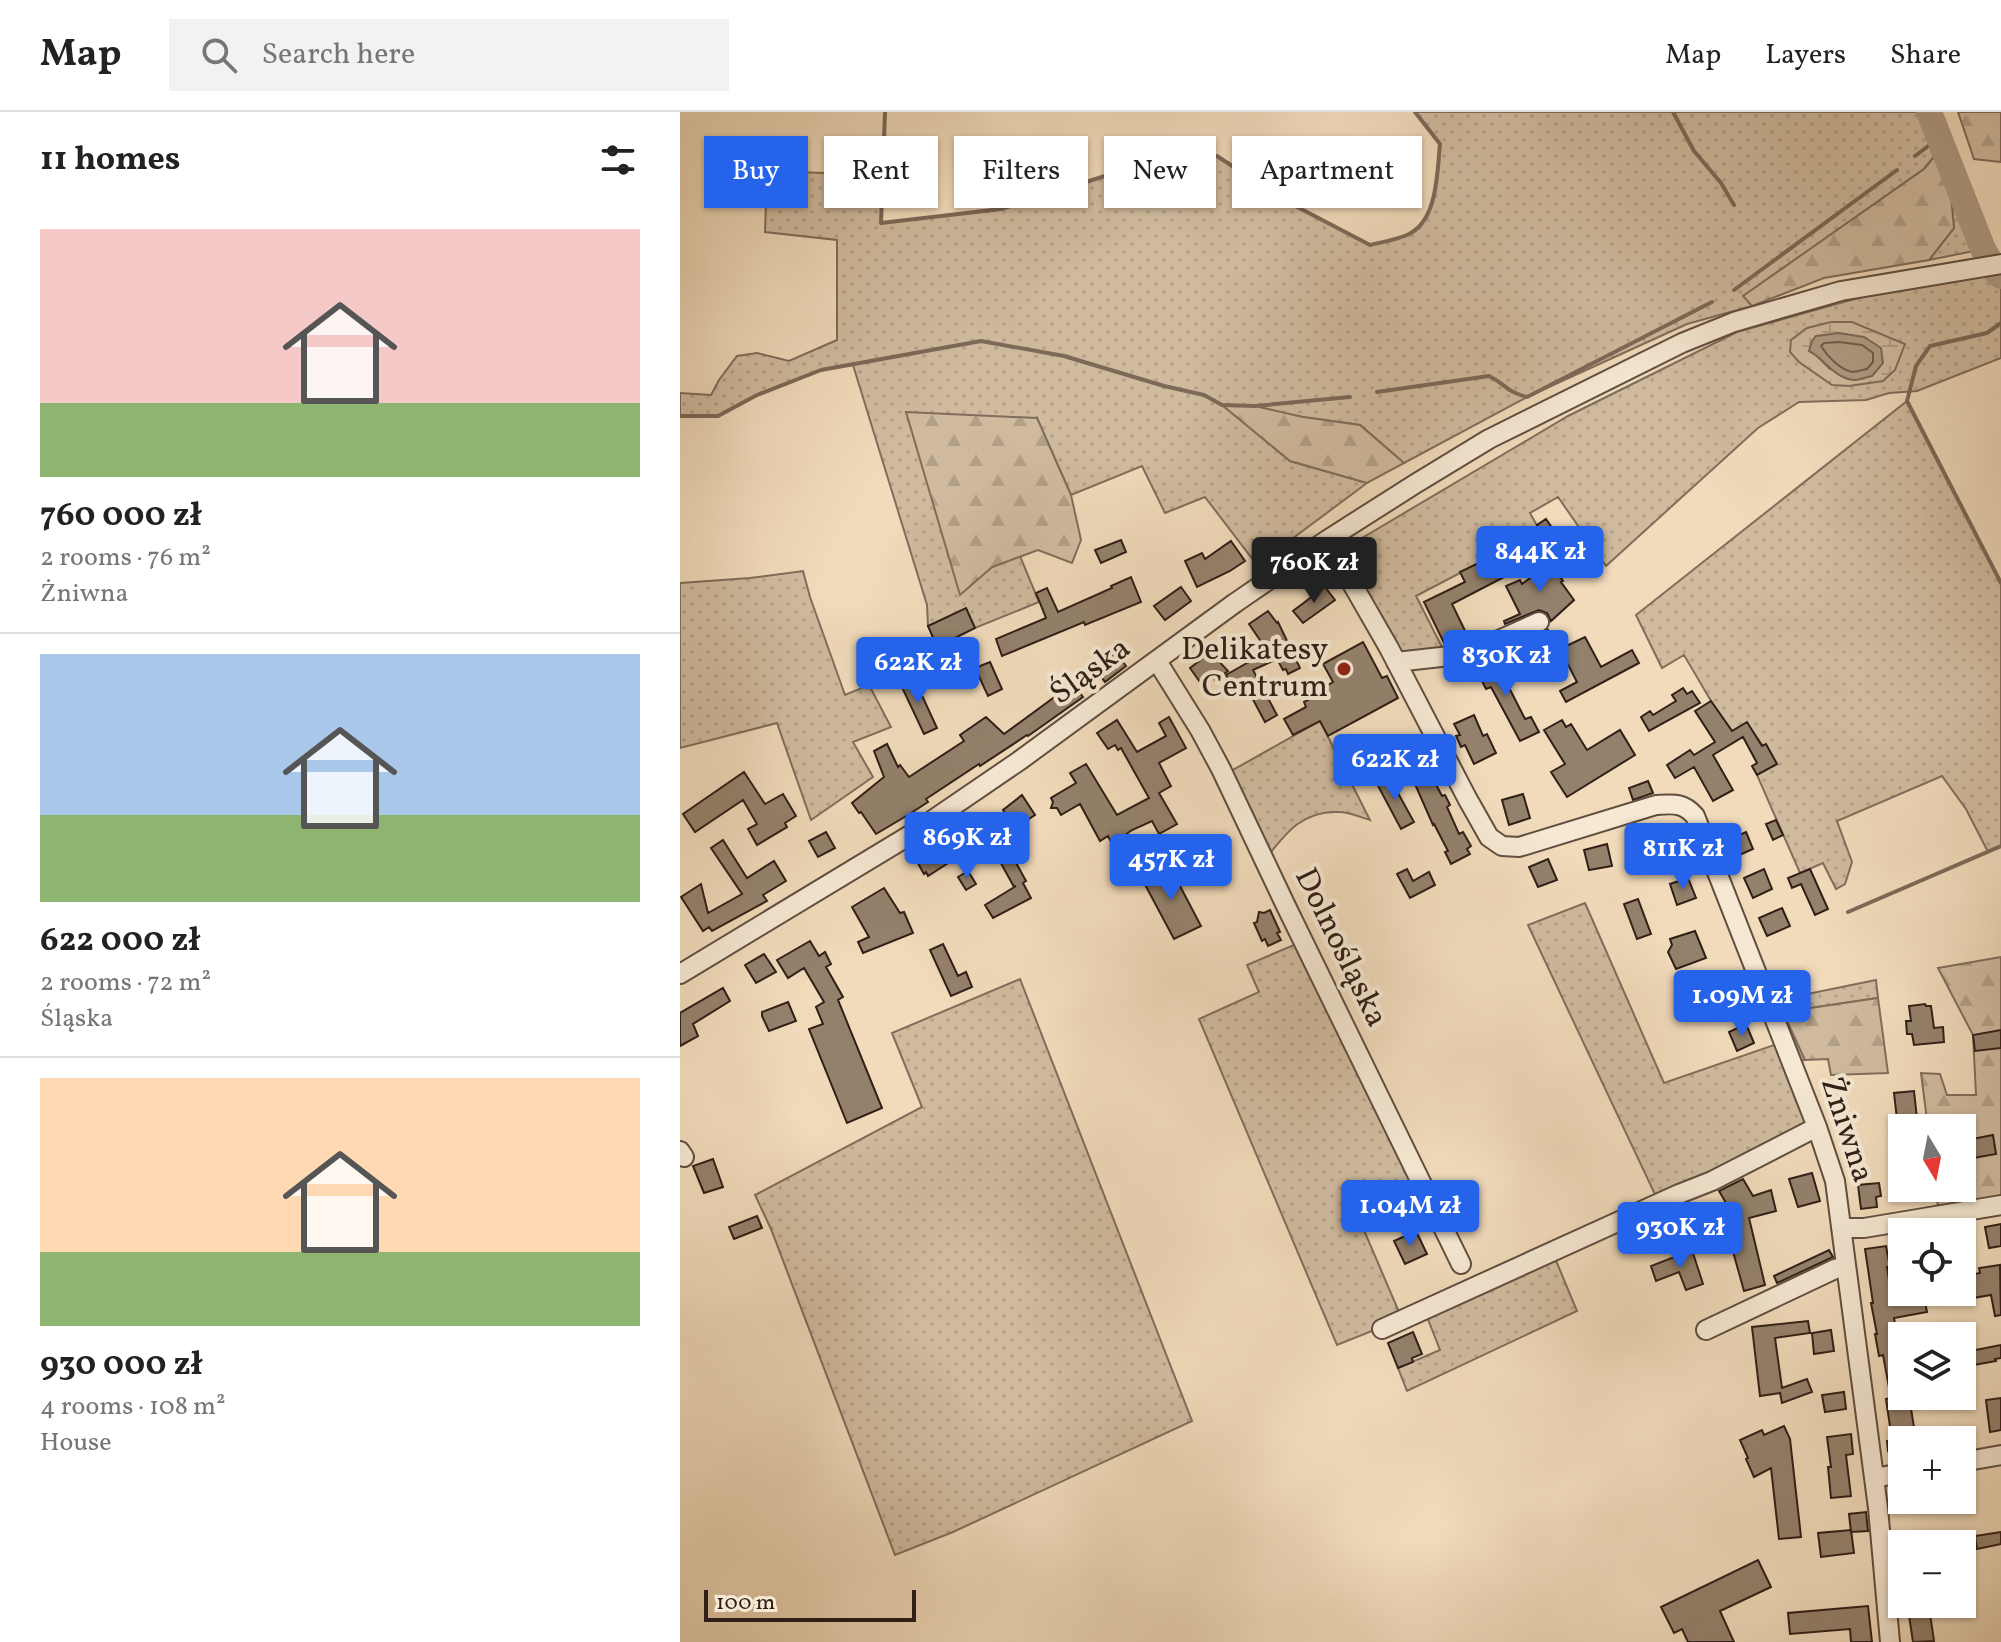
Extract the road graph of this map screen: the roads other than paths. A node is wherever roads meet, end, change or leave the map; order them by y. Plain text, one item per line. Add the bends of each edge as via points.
1 (2001, 264) edge
2 (1327, 540) junction
3 (1539, 622) dead end
4 (1157, 661) junction
5 (1396, 662) junction
6 (680, 974) edge
7 (1817, 1127) junction
8 (2001, 1205) edge
9 (1841, 1228) junction
10 (1461, 1264) dead end
11 (1846, 1266) junction
12 (1382, 1329) dead end
13 (1706, 1330) dead end
14 (2001, 1455) edge
15 (1976, 1459) edge
16 (1888, 1476) edge
17 (1874, 1478) junction
18 (1890, 1642) edge

1 - 2 street, Śląska via 1841,291 1682,343 1433,472
2 - 4 street, Śląska
2 - 5 street, Żniwna
3 - 5 street via 1459,655
4 - 6 street, Śląska via 915,832
4 - 10 street, Dolnośląska via 1221,769
5 - 7 street, Żniwna via 1489,837 1502,846 1519,847 1656,805 1688,807
7 - 9 street, Żniwna via 1835,1181
7 - 12 street via 1712,1181
8 - 9 street, Żniwna
9 - 11 street, Żniwna
11 - 13 street
11 - 17 street, Żniwna
14 - 15 street
16 - 17 street
17 - 18 street, Żniwna

